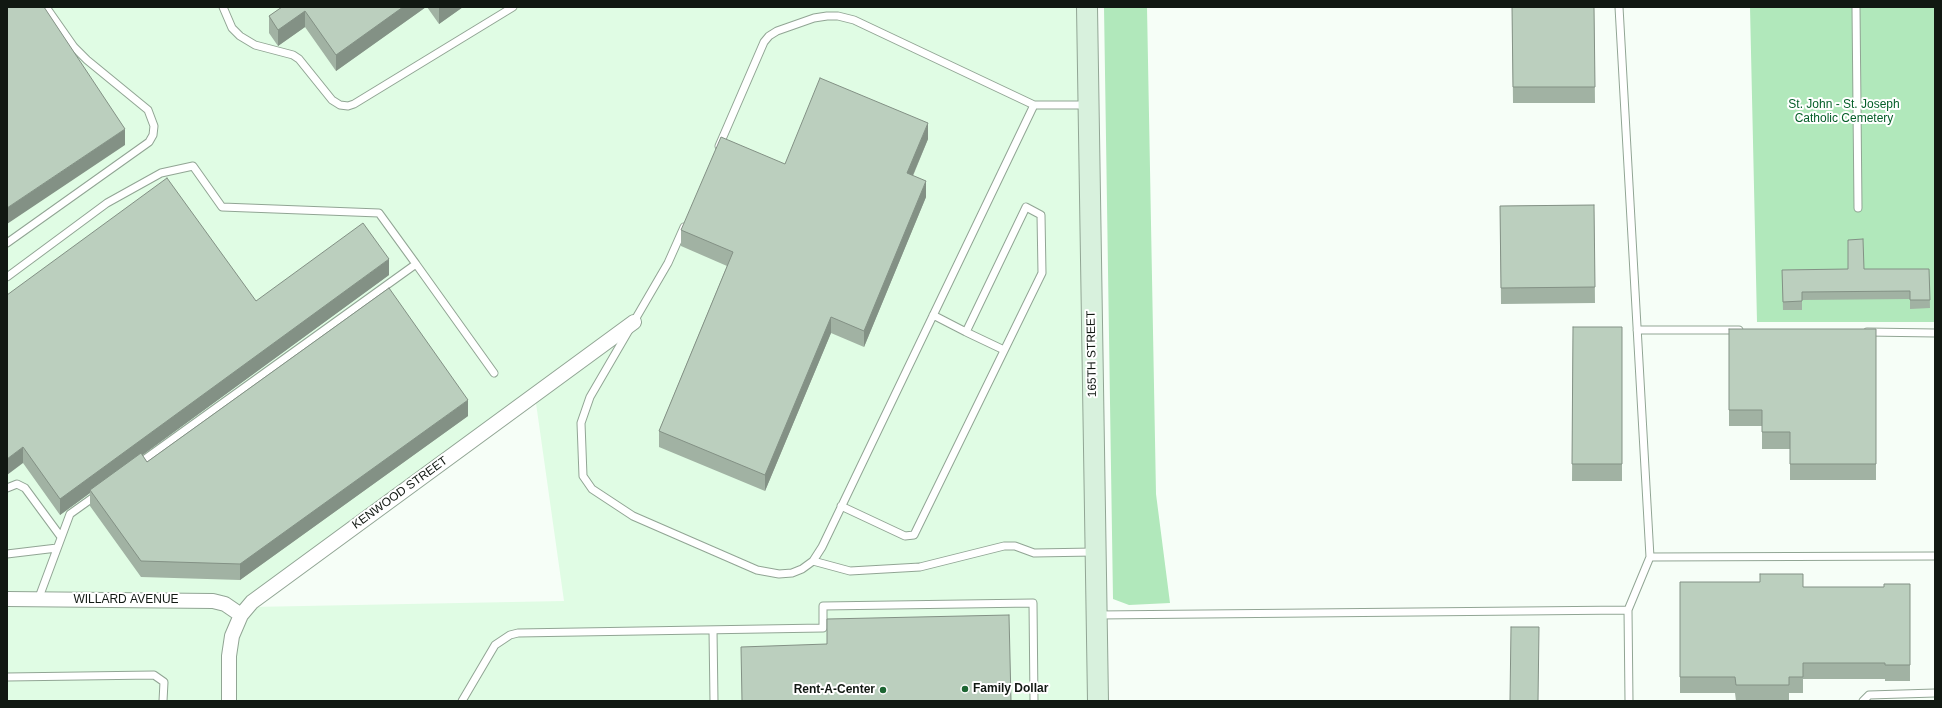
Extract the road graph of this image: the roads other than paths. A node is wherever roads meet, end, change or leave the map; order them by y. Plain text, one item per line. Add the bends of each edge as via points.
1 (46, 7) edge
2 (223, 7) edge
3 (513, 7) edge
4 (1087, 7) edge
5 (1619, 7) edge
6 (1856, 7) edge
7 (1034, 105) junction
8 (1088, 105) junction
9 (715, 156) edge
10 (1858, 208) dead end
11 (687, 220) edge
12 (7, 243) edge
13 (416, 264) junction
14 (7, 277) edge
15 (933, 315) junction
16 (634, 322) junction
17 (1637, 330) junction
18 (1748, 330) edge
19 (966, 332) junction
20 (1857, 332) edge
21 (1935, 333) edge
22 (1004, 350) junction
23 (494, 372) dead end
24 (134, 467) edge
25 (7, 488) edge
26 (102, 490) edge
27 (841, 506) junction
28 (61, 537) junction
29 (57, 548) junction
30 (1095, 552) junction
31 (7, 554) edge
32 (1935, 556) edge
33 (1650, 557) junction
34 (813, 560) junction
35 (7, 599) edge
36 (38, 600) junction
37 (1628, 610) junction
38 (241, 615) junction
39 (1096, 615) junction
40 (713, 630) junction
41 (7, 677) edge
42 (1935, 693) edge
43 (164, 701) edge
44 (228, 701) edge
45 (462, 701) edge
46 (714, 701) edge
47 (1034, 701) edge
48 (1098, 701) edge
49 (1629, 701) edge
50 (1863, 701) edge

1 - 12 lane via 74,47 148,110 154,126 153,135 149,142
2 - 3 lane via 232,28 240,36 255,45 293,55 332,100 348,106
4 - 8 main road, 165TH STREET
5 - 17 lane
6 - 10 lane
7 - 8 lane
7 - 9 lane via 854,20 838,16 814,18 777,31 764,42
7 - 15 lane
8 - 30 main road, 165TH STREET
11 - 16 lane via 668,263
13 - 14 lane via 379,213 222,207 193,166 161,172 107,203
13 - 23 lane
13 - 24 lane
15 - 19 lane
15 - 27 lane
16 - 34 lane via 584,411 582,467 586,483 633,516 757,570 779,574 792,573
16 - 38 street, KENWOOD STREET via 252,602
17 - 18 lane
17 - 33 lane
19 - 22 lane
19 - 22 lane via 1026,207 1041,215 1042,273
20 - 21 lane
22 - 27 lane via 914,535 905,536
25 - 28 lane via 17,484 25,488
26 - 28 lane via 70,514
27 - 34 lane via 822,547
28 - 29 lane
29 - 31 lane
29 - 36 lane
30 - 34 lane via 1034,553 1015,546 1004,546 920,567 850,571
30 - 39 main road, 165TH STREET
32 - 33 lane
33 - 37 lane
35 - 36 street, WILLARD AVENUE
36 - 38 street, WILLARD AVENUE via 213,601 225,604
37 - 39 lane
37 - 49 lane
38 - 44 street, KENWOOD STREET via 232,636
39 - 48 main road, 165TH STREET
40 - 45 lane via 518,632 502,639 491,651
40 - 46 lane
40 - 47 lane via 823,628 823,606 1033,604
41 - 43 lane via 154,675 164,682
42 - 50 lane via 1869,695

